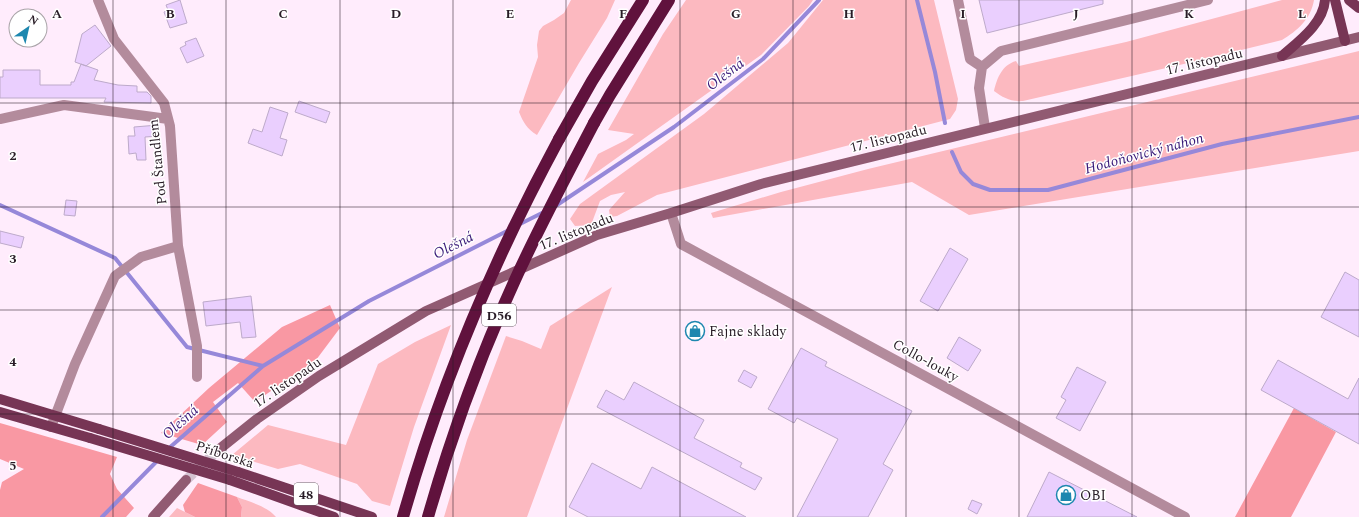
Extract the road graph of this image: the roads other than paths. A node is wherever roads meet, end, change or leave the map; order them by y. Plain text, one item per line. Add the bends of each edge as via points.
1 (98, 0) edge
2 (643, 0) edge
3 (670, 0) edge
4 (958, 0) edge
5 (1208, 0) edge
6 (1325, 0) edge
7 (1335, 0) edge
8 (1349, 0) edge
9 (1359, 8) edge
10 (1359, 37) edge
11 (1345, 41) junction
12 (1282, 56) junction
13 (982, 67) junction
14 (0, 119) edge
15 (168, 119) junction
16 (985, 128) junction
17 (672, 213) junction
18 (178, 246) junction
19 (196, 377) dead end
20 (0, 399) edge
21 (0, 412) edge
22 (54, 415) junction
23 (50, 426) junction
24 (217, 451) tunnel mouth
25 (186, 480) tunnel mouth
26 (323, 500) junction
27 (318, 514) edge
28 (153, 517) edge
29 (334, 517) edge
30 (372, 517) edge
31 (403, 517) edge
32 (428, 517) edge
33 (1185, 517) edge

1 - 15 street, Pod Štandlem via 114,38 164,103
2 - 31 highway, D56, bridge via 559,138 514,226 451,372 430,428
3 - 32 highway, D56, bridge via 594,123 535,237 473,380
4 - 13 street via 970,59
5 - 13 street via 1001,51
6 - 12 main road via 1322,14 1313,27
7 - 11 main road
8 - 9 main road
10 - 11 main road, 17. listopadu
11 - 12 main road, 17. listopadu
12 - 16 main road, 17. listopadu
13 - 16 street via 979,88
14 - 15 street via 64,105
15 - 18 street, Pod Štandlem
16 - 17 main road, 17. listopadu via 760,184
17 - 24 main road, 17. listopadu via 597,235 426,311 319,376 257,419
17 - 33 street, Collo-louky via 681,244
18 - 19 street, Pod Štandlem via 197,346
18 - 22 street via 142,257 115,276
20 - 22 main road, Příborská / 48
21 - 23 main road, Příborská / 48
22 - 23 street
22 - 26 main road, Příborská / 48, bridge
23 - 27 main road, Příborská / 48, bridge via 230,480
25 - 28 main road
26 - 27 main road
26 - 30 main road, Příborská / 48
27 - 29 main road, Příborská / 48

